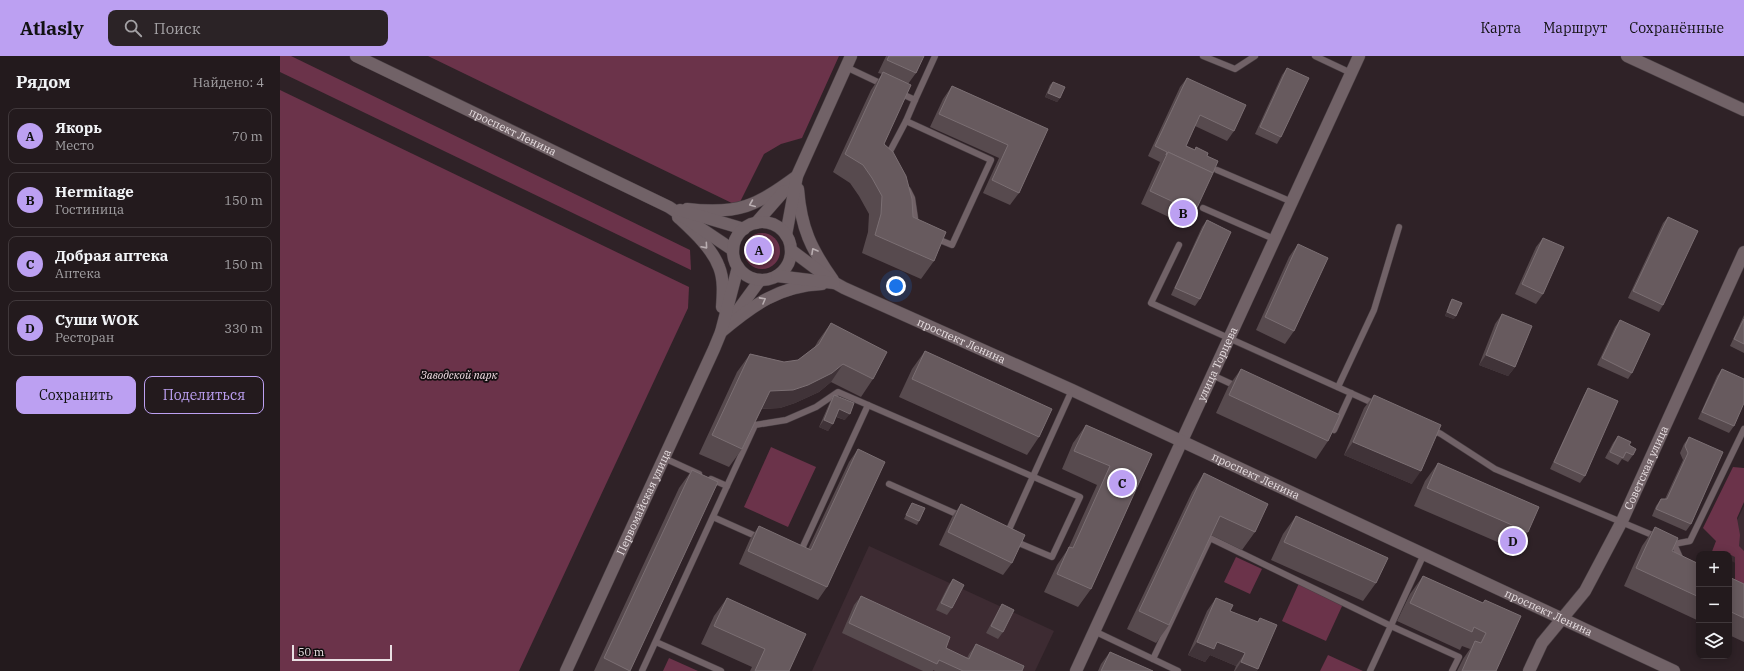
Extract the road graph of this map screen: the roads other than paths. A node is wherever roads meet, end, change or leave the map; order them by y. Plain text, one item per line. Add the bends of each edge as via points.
1 (356, 56) edge
2 (935, 56) edge
3 (1203, 56) edge
4 (1255, 56) edge
5 (1315, 56) edge
6 (1359, 56) edge
7 (1627, 56) edge
8 (849, 61) edge
9 (1351, 73) junction
10 (887, 87) edge
11 (894, 90) edge
12 (915, 100) junction
13 (1744, 110) edge
14 (906, 121) junction
15 (892, 165) edge
16 (1217, 170) edge
17 (797, 176) junction
18 (904, 182) edge
19 (1292, 202) junction
20 (669, 207) junction
21 (1203, 208) edge
22 (756, 223) junction
23 (1399, 227) dead end
24 (744, 229) junction
25 (916, 230) edge
26 (786, 235) junction
27 (931, 236) edge
28 (1274, 240) junction
29 (1179, 245) dead end
30 (733, 250) junction
31 (791, 250) junction
32 (1744, 252) edge
33 (738, 267) junction
34 (777, 276) junction
35 (760, 280) junction
36 (835, 283) junction
37 (721, 332) junction
38 (1229, 337) junction
39 (1212, 375) junction
40 (1338, 387) junction
41 (1072, 390) junction
42 (1248, 391) edge
43 (1351, 393) junction
44 (868, 405) junction
45 (1379, 405) edge
46 (1319, 423) edge
47 (1427, 428) edge
48 (1744, 429) edge
49 (1742, 437) edge
50 (1182, 441) junction
51 (664, 458) junction
52 (1032, 476) junction
53 (889, 484) dead end
54 (727, 486) junction
55 (713, 517) junction
56 (969, 520) edge
57 (1622, 521) junction
58 (998, 533) edge
59 (1005, 537) junction
60 (764, 539) edge
61 (1674, 544) junction
62 (792, 552) edge
63 (1424, 554) junction
64 (1683, 565) edge
65 (1562, 619) junction
66 (1391, 626) junction
67 (1094, 631) junction
68 (656, 642) junction
69 (1154, 659) junction
70 (566, 671) edge
71 (642, 671) edge
72 (721, 671) edge
73 (1076, 671) edge
74 (1178, 671) edge
75 (1370, 671) edge
76 (1452, 671) edge
77 (1529, 671) edge
78 (1674, 671) edge

1 - 20 street, проспект Ленина
2 - 12 lane
3 - 4 lane via 1235,69
5 - 9 lane
6 - 9 street, улица Торцева
7 - 13 street
8 - 10 lane
8 - 17 street
9 - 19 street, улица Торцева
11 - 12 lane
12 - 14 lane
14 - 15 lane via 887,159
14 - 27 lane via 991,160 952,245
16 - 19 lane
17 -> 20 street via 756,203 738,210
17 - 22 street
17 - 26 street
36 -> 17 street via 812,248 804,230
18 - 25 lane via 912,198
19 - 28 street, улица Торцева
20 - 24 street
20 - 30 street
20 -> 37 street via 713,255 720,267
21 - 28 lane
22 - 24 street
22 - 26 street via 774,225
23 - 40 lane via 1374,310
24 - 30 street via 736,239
26 - 31 street
28 - 38 street, улица Торцева
29 - 38 lane via 1151,303
30 - 33 street
31 - 34 street via 785,270
31 - 36 street
32 - 57 street, Советская улица
33 - 35 street via 744,274
33 - 37 street
34 - 35 street
34 - 36 street
35 - 37 street
37 -> 36 street via 758,303 775,294 793,288
36 - 41 street, проспект Ленина
37 - 51 street, Первомайская улица
38 - 39 street, улица Торцева
38 - 40 lane
39 - 42 lane
39 - 50 street, улица Торцева
40 - 43 lane
41 - 50 street, проспект Ленина
41 - 52 lane
43 - 45 lane
43 - 46 lane via 1334,430
44 - 52 lane
44 - 54 lane via 838,392 816,407 786,420 755,426
44 - 62 lane via 799,555
47 - 57 lane via 1441,434 1495,469
48 - 49 lane
49 - 61 lane via 1690,541
50 - 63 street, проспект Ленина
50 - 67 street, улица Торцева
51 - 54 lane
51 - 70 street, Первомайская улица
52 - 59 lane
52 - 59 lane via 1080,496 1052,557
53 - 56 lane
54 - 55 lane
55 - 60 lane
55 - 68 lane
57 - 61 lane
57 - 65 street, Советская улица via 1586,591
58 - 59 lane
61 - 64 lane
63 - 65 street, проспект Ленина
63 - 66 lane
65 - 77 street, Советская улица via 1542,643
65 - 78 street, проспект Ленина
66 - 69 lane via 1210,538
66 - 75 lane
66 - 76 lane via 1459,657
67 - 69 lane
67 - 73 street, улица Торцева
68 - 71 lane
68 - 72 lane
69 - 74 lane

